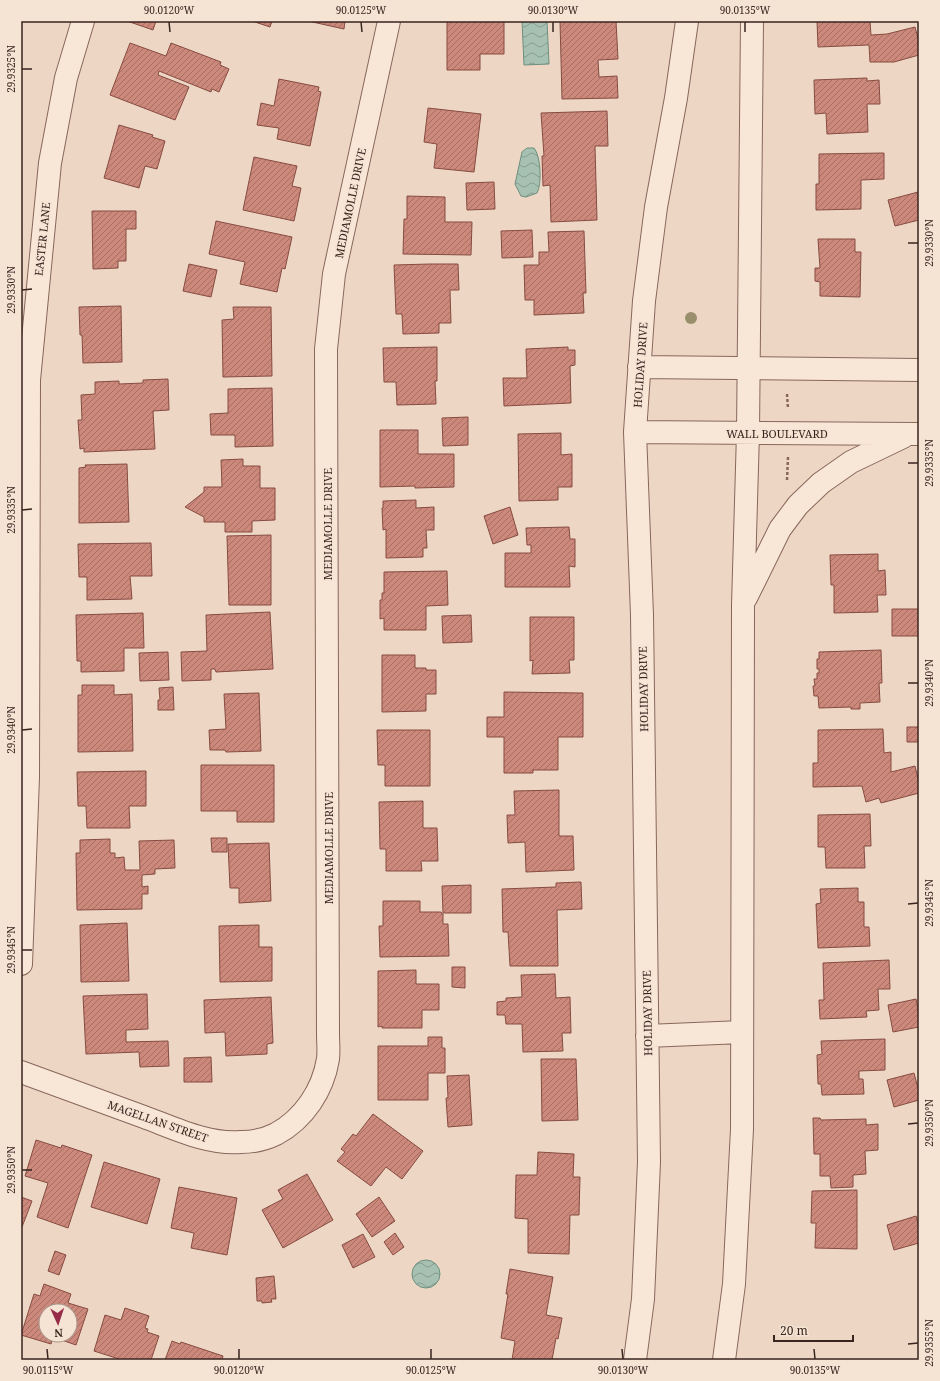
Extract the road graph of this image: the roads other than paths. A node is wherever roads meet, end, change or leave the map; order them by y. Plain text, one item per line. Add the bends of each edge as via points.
1 (83, 21) edge
2 (389, 21) edge
3 (687, 21) edge
4 (752, 21) edge
5 (639, 367) junction
6 (749, 369) junction
7 (919, 370) edge
8 (635, 432) junction
9 (748, 433) junction
10 (914, 434) edge
11 (743, 605) junction
12 (21, 964) edge
13 (742, 1032) junction
14 (328, 1034) joint
15 (647, 1036) junction
16 (21, 1072) edge
17 (635, 1360) edge
18 (724, 1360) edge

1 - 12 street, EASTER LANE via 66,78 50,163 29,380 28,777
2 - 14 street, MEDIAMOLLE DRIVE via 334,274 326,349
3 - 5 street, HOLIDAY DRIVE via 656,207 644,301
4 - 6 street
5 - 6 street
5 - 8 street, HOLIDAY DRIVE
6 - 7 street
6 - 9 street
8 - 9 street, WALL BOULEVARD
8 - 15 street, HOLIDAY DRIVE via 642,616
9 - 10 street, WALL BOULEVARD
9 - 11 street
10 - 11 street via 851,462 821,483 798,505 780,528
11 - 13 street
13 - 15 street
13 - 18 street via 742,1129 734,1284
14 - 16 street, MAGELLAN STREET via 328,1058 315,1097 303,1112 276,1134 257,1140 240,1142 206,1139
15 - 17 street, HOLIDAY DRIVE via 649,1162 643,1299

